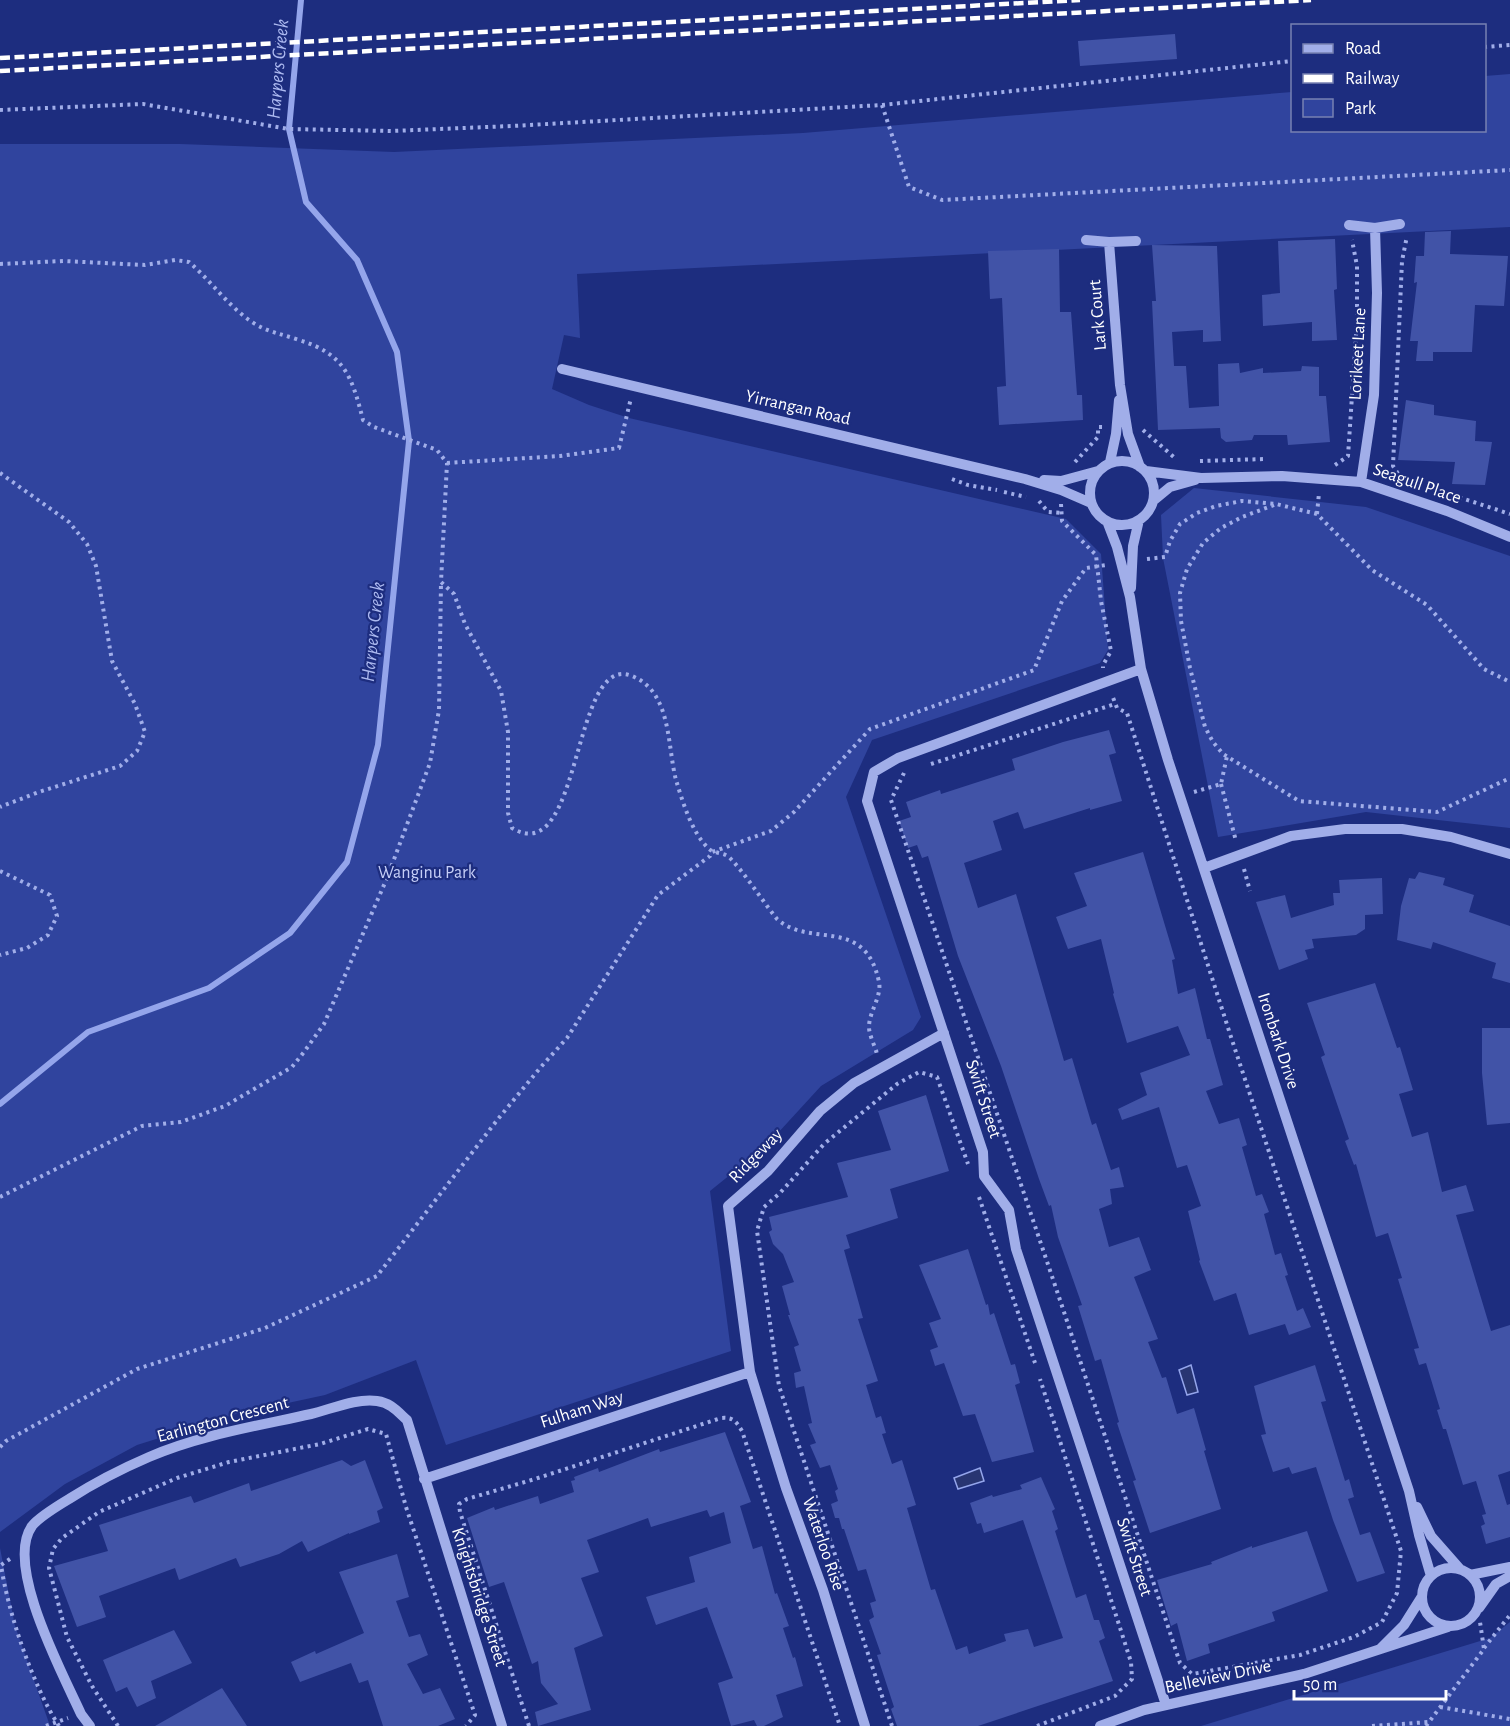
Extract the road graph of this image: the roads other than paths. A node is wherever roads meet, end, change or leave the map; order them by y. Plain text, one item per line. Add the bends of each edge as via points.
1 (1400, 224) road end
2 (1349, 225) road end
3 (1375, 228) junction
4 (1086, 240) dead end
5 (1136, 241) dead end
6 (1109, 242) junction
7 (562, 369) dead end
8 (1122, 427) junction
9 (1110, 462) junction
10 (1143, 469) junction
11 (1098, 471) junction
12 (1202, 478) junction
13 (1361, 482) junction
14 (1061, 485) junction
15 (1153, 501) junction
16 (1091, 503) junction
17 (1139, 520) junction
18 (1107, 521) junction
19 (1510, 537) edge
20 (1126, 562) junction
21 (1141, 669) junction
22 (1510, 854) edge
23 (1204, 868) junction
24 (944, 1033) junction
25 (750, 1372) junction
26 (424, 1479) junction
27 (1409, 1491) junction
28 (1510, 1567) edge
29 (1465, 1572) junction
30 (1431, 1576) junction
31 (1510, 1576) edge
32 (1421, 1598) junction
33 (1478, 1609) junction
34 (1448, 1627) junction
35 (1378, 1651) junction
36 (1166, 1705) junction
37 (90, 1726) edge
38 (502, 1726) edge
39 (865, 1726) edge
40 (1100, 1726) edge

1 - 3 street
2 - 3 street
3 - 13 street, Lorikeet Lane via 1374,395
4 - 6 street
5 - 6 street
6 - 8 street, Lark Court
7 - 14 street, Yirrangan Road
8 - 9 street, Lark Court
8 - 10 street, Lark Court
9 - 10 street via 1136,463
9 - 11 street
10 - 12 street, Seagull Place
10 - 15 street via 1153,485
11 - 14 street, Yirrangan Road
11 - 16 street via 1090,488
12 - 13 street, Seagull Place via 1282,476
12 - 15 street, Seagull Place via 1170,487
13 - 19 street, Seagull Place
14 - 16 street, Yirrangan Road
15 - 17 street
16 - 18 street
17 - 18 street via 1128,524
17 - 20 street, Ironbark Drive
18 - 20 street, Ironbark Drive
20 - 21 street, Ironbark Drive
21 - 23 street, Ironbark Drive
21 - 24 street, Swift Street via 898,758 874,772 867,801
22 - 23 street via 1451,837 1402,830 1345,830 1291,836
23 - 27 street, Ironbark Drive
24 - 25 street, Ridgeway via 854,1083 820,1111 768,1171 728,1206
24 - 36 street, Swift Street via 983,1152 984,1176 1009,1210 1016,1249
25 - 26 street, Fulham Way
25 - 39 street, Waterloo Rise
26 - 37 street, Earlington Crescent via 407,1420 390,1404 375,1400 205,1438 150,1456 98,1480 54,1508 32,1526 26,1545 26,1574 37,1615
26 - 38 street, Knightsbridge Street
27 - 29 street, Ironbark Drive via 1431,1536
27 - 30 street, Ironbark Drive
28 - 29 street
29 - 30 street via 1444,1569
29 - 33 street via 1480,1590
30 - 32 street
31 - 33 street via 1496,1584
32 - 34 street via 1433,1621
32 - 35 street, Belleview Drive via 1404,1625
33 - 34 street via 1466,1623
34 - 35 street, Belleview Drive
35 - 36 street, Belleview Drive via 1304,1674
36 - 40 street, Belleview Drive

